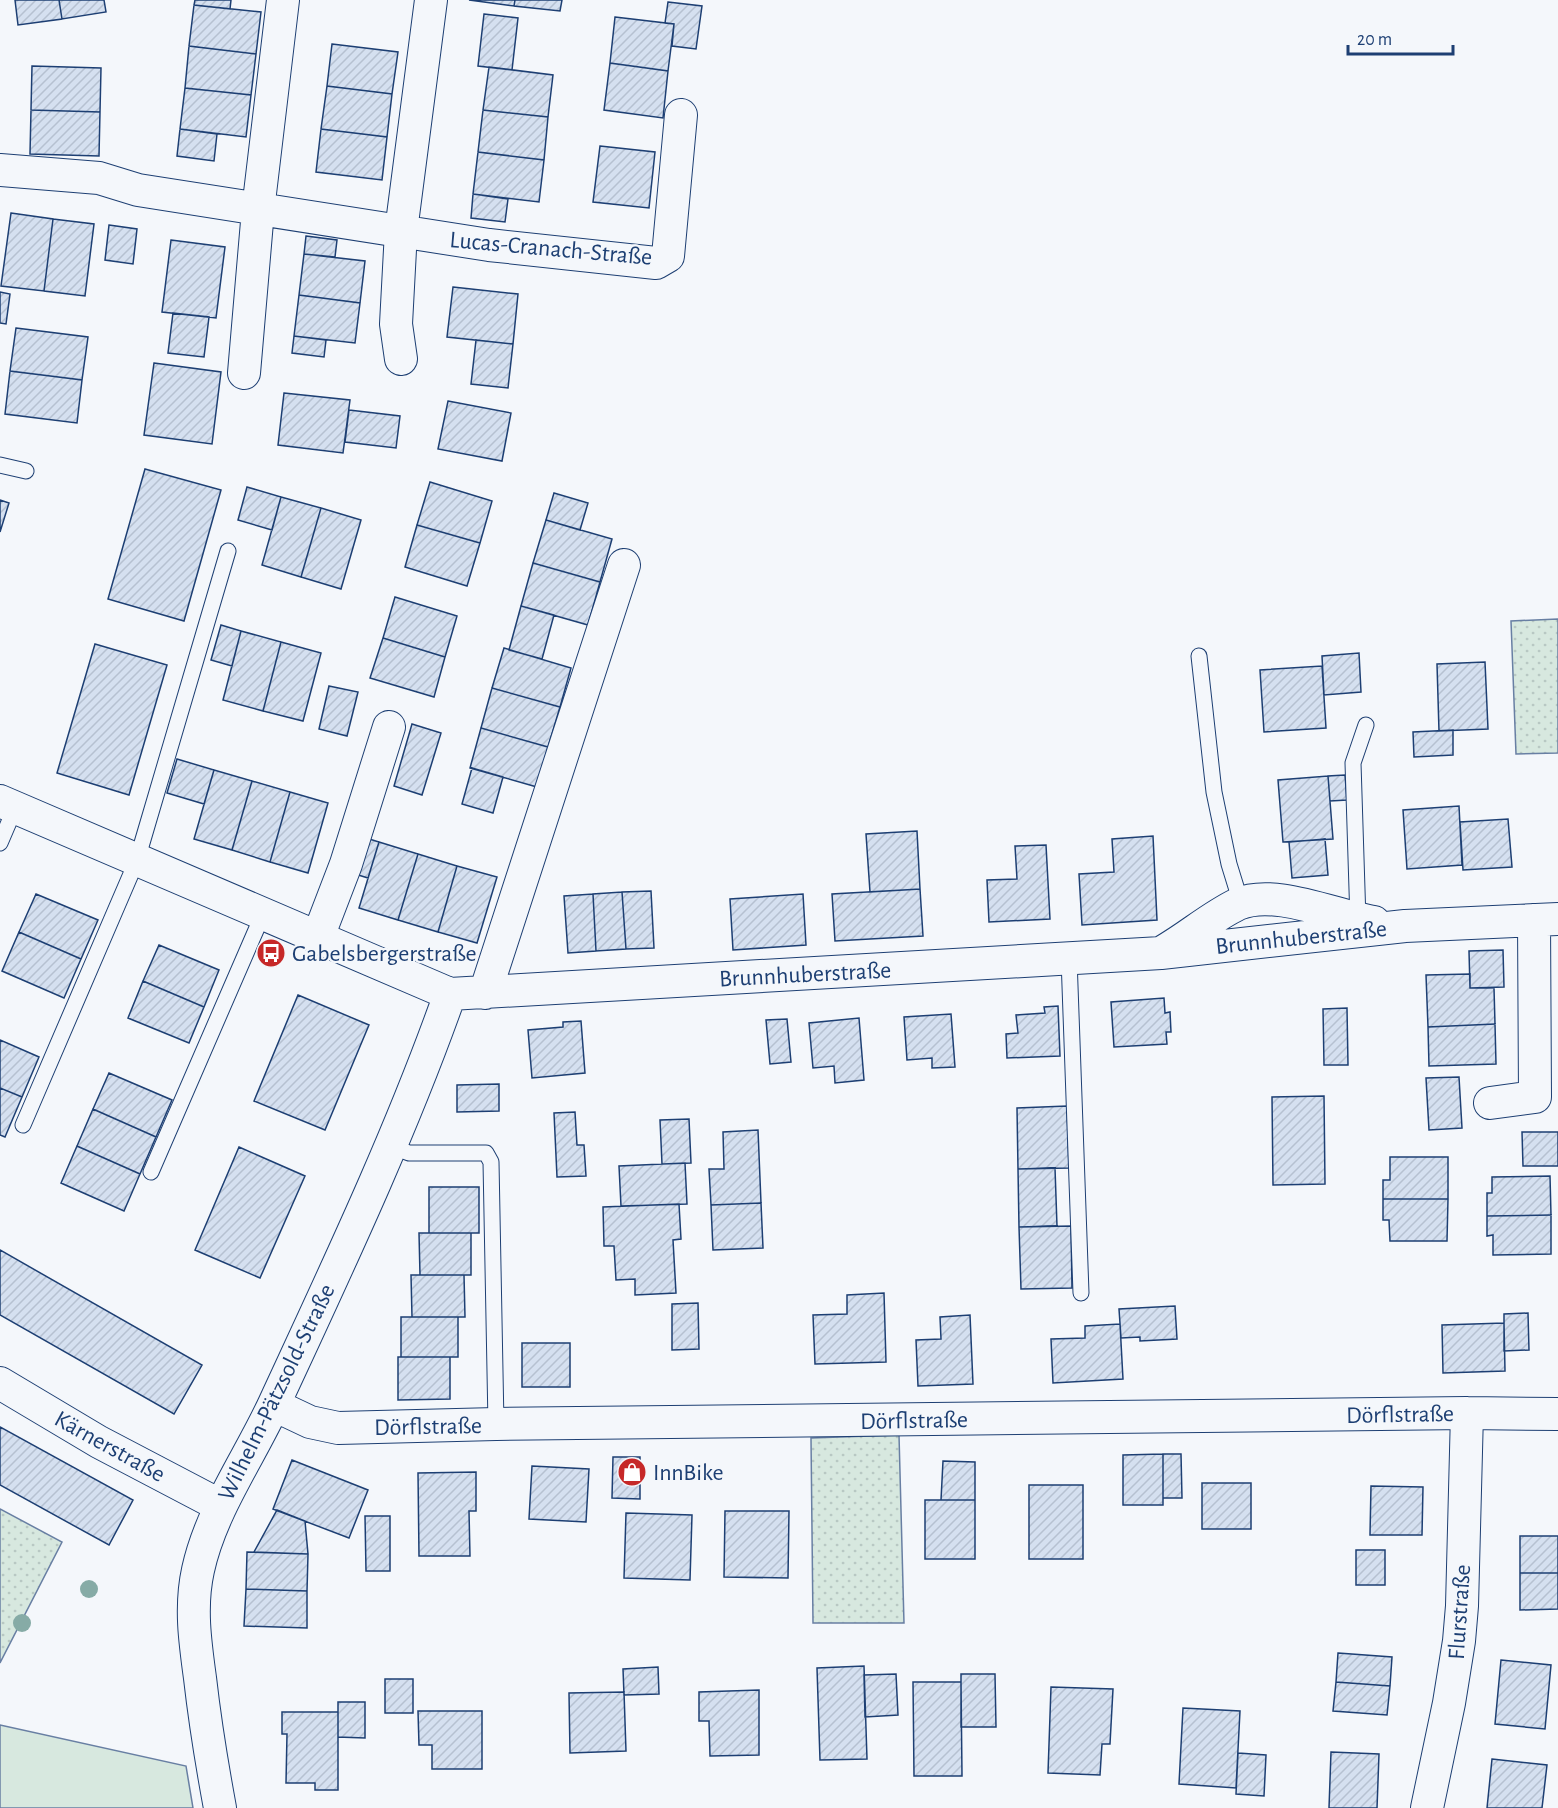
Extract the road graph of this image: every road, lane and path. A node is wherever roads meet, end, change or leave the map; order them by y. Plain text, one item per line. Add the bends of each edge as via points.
1 (283, 0) edge
2 (431, 0) edge
3 (681, 115) dead end
4 (0, 170) edge
5 (258, 210) junction
6 (401, 231) junction
7 (401, 359) dead end
8 (244, 373) dead end
9 (0, 465) edge
10 (26, 471) dead end
11 (228, 551) dead end
12 (624, 565) dead end
13 (1199, 656) dead end
14 (1366, 725) dead end
15 (389, 727) dead end
16 (8, 805) edge
17 (0, 843) edge
18 (136, 860) junction
19 (1241, 903) junction
20 (263, 914) junction
21 (1546, 920) edge
22 (1358, 925) junction
23 (318, 937) junction
24 (1161, 953) junction
25 (1069, 958) junction
26 (485, 993) junction
27 (450, 994) junction
28 (1490, 1103) dead end
29 (23, 1125) dead end
30 (390, 1146) junction
31 (151, 1172) dead end
32 (1081, 1293) dead end
33 (0, 1383) edge
34 (274, 1405) junction
35 (1467, 1413) junction
36 (1558, 1414) edge
37 (496, 1424) junction
38 (221, 1506) junction
39 (219, 1808) edge
40 (1426, 1808) edge

1 - 5 street
2 - 6 street
3 - 6 street, Lucas-Cranach-Straße via 668,256 656,263
4 - 5 street, Lucas-Cranach-Straße via 99,178 138,190
5 - 6 street, Lucas-Cranach-Straße
5 - 8 street
6 - 7 street via 396,324
9 - 10 lane
11 - 18 lane
12 - 26 street
13 - 19 lane, Brunnhuberstraße via 1214,792
14 - 22 lane via 1353,763
15 - 23 street via 346,864
16 - 17 lane
16 - 18 street
18 - 20 street
18 - 29 lane
19 - 22 street, Brunnhuberstraße via 1268,899 1314,907
19 - 24 street, Brunnhuberstraße via 1209,919
20 - 23 street
20 - 31 lane
21 - 22 street, Brunnhuberstraße
21 - 28 street, Brunnhuberstraße via 1535,1097
22 - 24 street, Brunnhuberstraße
23 - 27 street
24 - 25 street, Brunnhuberstraße
25 - 26 street, Brunnhuberstraße
25 - 32 lane
26 - 27 street, Brunnhuberstraße
27 - 30 street, Wilhelm-Pätzsold-Straße
30 - 34 street, Wilhelm-Pätzsold-Straße
30 - 37 lane via 409,1153 486,1153 491,1162
33 - 38 street, Kärnerstraße via 99,1442
34 - 37 street, Dörflstraße via 310,1422 338,1428
34 - 38 street, Wilhelm-Pätzsold-Straße
35 - 36 street, Dörflstraße
35 - 37 street, Dörflstraße
35 - 40 street, Flurstraße via 1459,1641
38 - 39 street, Wilhelm-Pätzsold-Straße via 198,1569 193,1602 204,1714

